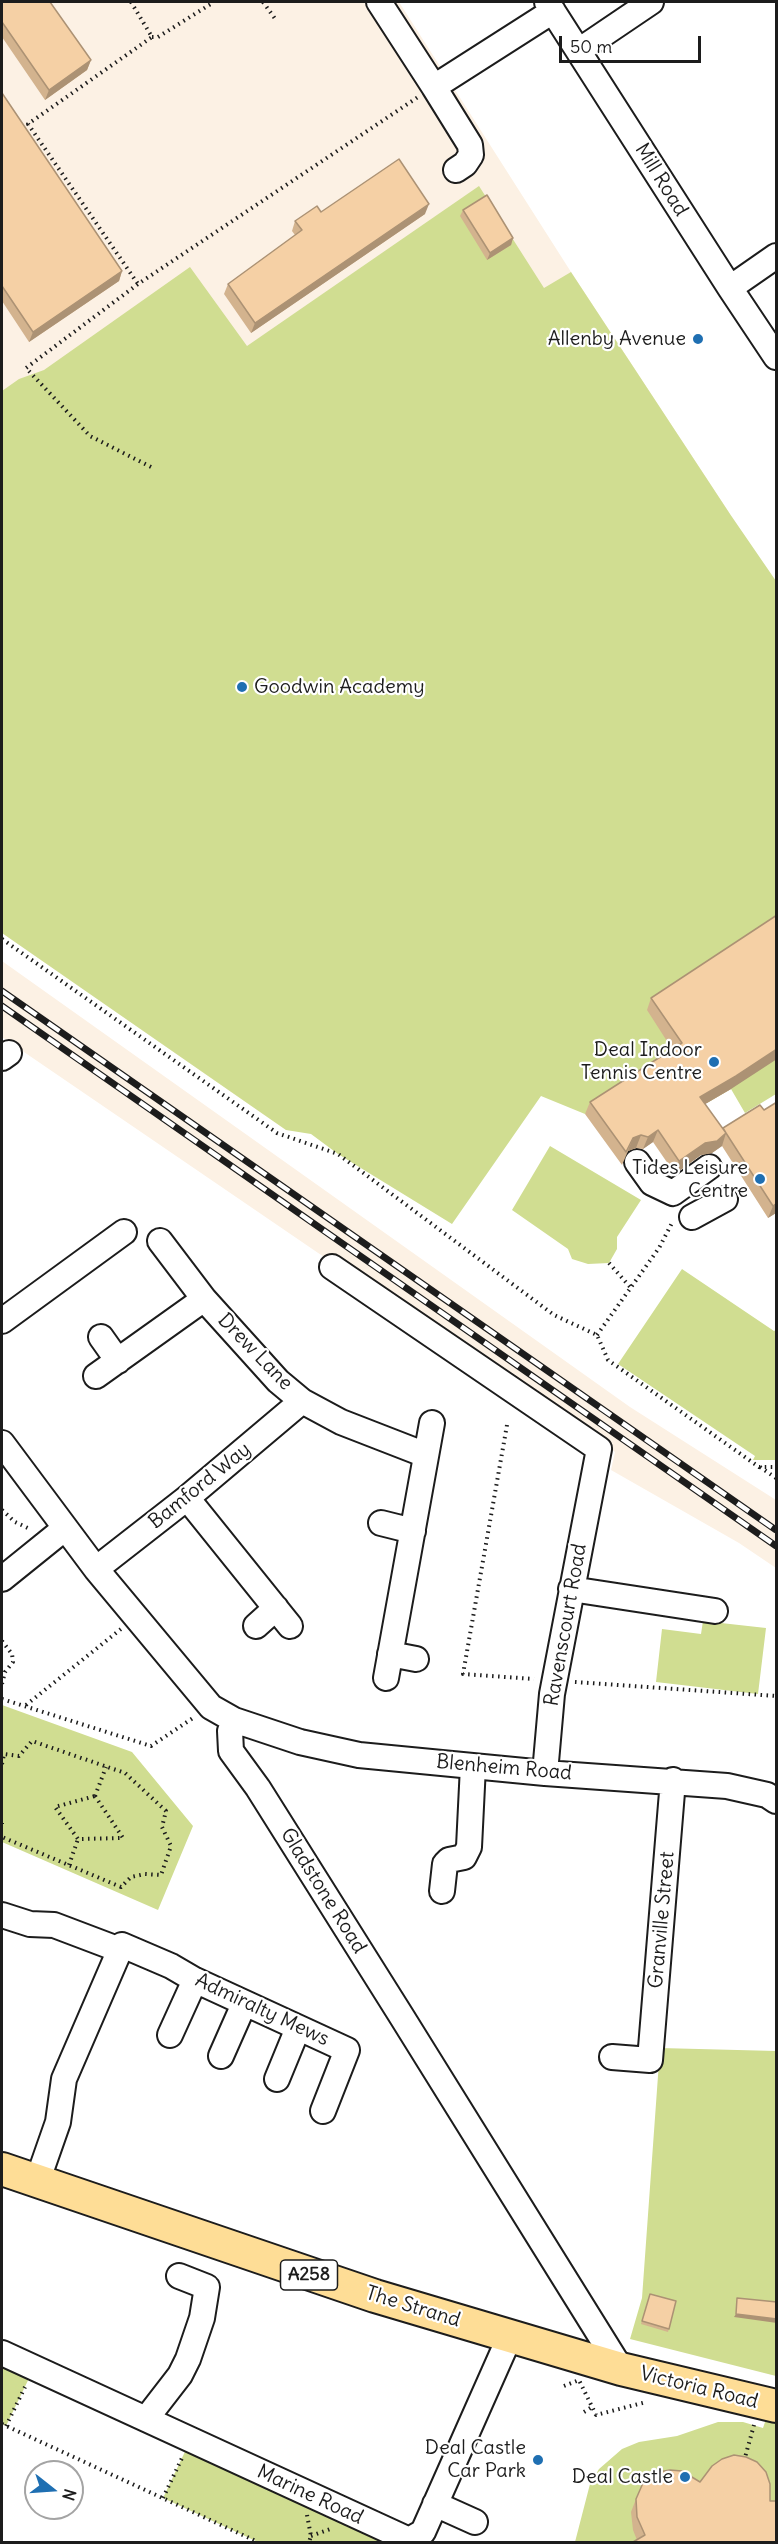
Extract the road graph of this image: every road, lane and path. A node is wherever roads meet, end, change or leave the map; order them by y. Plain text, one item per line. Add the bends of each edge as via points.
1 (131, 2) edge
2 (214, 2) edge
3 (263, 2) edge
4 (379, 2) edge
5 (651, 2) edge
6 (550, 6) edge
7 (276, 20) dead end
8 (152, 37) junction
9 (580, 50) junction
10 (434, 87) junction
11 (456, 170) dead end
12 (777, 256) edge
13 (138, 284) junction
14 (730, 288) junction
15 (777, 357) edge
16 (151, 467) dead end
17 (2, 939) edge
18 (637, 1162) dead end
19 (709, 1167) dead end
20 (725, 1199) dead end
21 (684, 1217) joint
22 (124, 1232) dead end
23 (160, 1240) dead end
24 (609, 1263) dead end
25 (332, 1267) dead end
26 (631, 1288) junction
27 (198, 1290) junction
28 (2, 1321) edge
29 (597, 1335) junction
30 (101, 1337) dead end
31 (118, 1361) junction
32 (96, 1376) dead end
33 (302, 1401) junction
34 (432, 1423) dead end
35 (2, 1443) edge
36 (426, 1455) junction
37 (759, 1467) junction
38 (777, 1467) edge
39 (777, 1478) edge
40 (187, 1498) junction
41 (2, 1509) edge
42 (60, 1523) junction
43 (381, 1523) dead end
44 (412, 1531) junction
45 (96, 1569) junction
46 (2, 1579) edge
47 (571, 1589) junction
48 (715, 1611) dead end
49 (136, 1616) junction
50 (256, 1626) dead end
51 (2, 1641) edge
52 (390, 1654) junction
53 (416, 1659) dead end
54 (386, 1678) dead end
55 (2, 1684) edge
56 (2, 1699) edge
57 (25, 1705) junction
58 (211, 1707) junction
59 (234, 1720) junction
60 (2, 1764) edge
61 (473, 1766) junction
62 (106, 1767) junction
63 (545, 1773) junction
64 (673, 1780) junction
65 (95, 1796) junction
66 (777, 1801) edge
67 (2, 1837) edge
68 (78, 1839) junction
69 (69, 1865) junction
70 (442, 1891) dead end
71 (2, 1915) edge
72 (120, 1950) junction
73 (195, 1980) junction
74 (244, 2004) junction
75 (298, 2028) junction
76 (170, 2035) dead end
77 (220, 2056) dead end
78 (612, 2057) dead end
79 (277, 2079) dead end
80 (323, 2111) dead end
81 (2, 2169) edge
82 (37, 2182) junction
83 (179, 2276) dead end
84 (510, 2336) junction
85 (2, 2353) edge
86 (34, 2368) junction
87 (621, 2369) junction
88 (564, 2386) dead end
89 (653, 2402) dead end
90 (592, 2407) junction
91 (584, 2412) dead end
92 (765, 2416) edge
93 (146, 2419) junction
94 (4, 2425) edge
95 (191, 2439) junction
96 (742, 2469) edge
97 (162, 2498) junction
98 (435, 2504) junction
99 (475, 2522) dead end
100 (312, 2536) dead end
101 (258, 2542) edge
102 (309, 2542) edge

1 - 8 path
2 - 8 path
3 - 7 path
4 - 10 street
5 - 9 street
6 - 9 street, Mill Road
6 - 10 street
8 - 13 path via 28,124
9 - 14 street, Mill Road
10 - 11 street via 470,145 471,155
10 - 13 path
12 - 14 street
13 - 16 path via 26,368 90,436
14 - 15 street, Mill Road
17 - 29 path via 277,1133 338,1154 554,1315
18 - 19 street via 652,1184 673,1193
20 - 21 street
21 - 26 path
22 - 28 street
23 - 27 street, Drew Lane
24 - 26 path
25 - 47 street, Ravenscourt Road via 599,1449
26 - 29 path
27 - 31 street
27 - 33 street, Drew Lane via 278,1381
29 - 37 path via 608,1360
30 - 31 street
31 - 32 street
33 - 36 street, Drew Lane via 341,1422
33 - 40 street, Bamford Way
34 - 36 street
35 - 42 street
36 - 44 street
37 - 38 path
37 - 39 path
40 - 45 street, Bamford Way
40 - 50 street via 283,1617
41 - 42 path via 15,1522 37,1533
42 - 45 street
42 - 46 street
43 - 44 street
44 - 52 street
45 - 49 street
47 - 48 street
47 - 63 street, Ravenscourt Road via 552,1694
49 - 57 path
49 - 58 street
51 - 55 path via 13,1662
52 - 53 street
52 - 54 street
56 - 57 path
57 - 58 path via 151,1746
58 - 59 street
59 - 61 street, Blenheim Road via 300,1742 359,1755
59 - 87 street, Gladstone Road via 231,1751 258,1788
60 - 62 path via 4,1754 19,1756 32,1741
61 - 63 street, Blenheim Road
61 - 70 street via 469,1847 464,1857 445,1864
62 - 65 path
62 - 69 path via 125,1773 166,1811 162,1827 171,1846 161,1875 131,1877 121,1887
63 - 64 street, Blenheim Road
64 - 66 street, Blenheim Road via 727,1786
64 - 78 street, Granville Street via 650,2060
65 - 68 path via 56,1808
65 - 68 path via 123,1838
67 - 69 path
68 - 69 path
71 - 72 street, Admiralty Mews via 30,1924 54,1925
72 - 73 street, Admiralty Mews via 122,1945
72 - 82 street via 64,2079 58,2122
73 - 74 street, Admiralty Mews
73 - 76 street
74 - 75 street, Admiralty Mews
74 - 77 street
75 - 79 street
75 - 80 street, Admiralty Mews via 346,2050
81 - 82 main road, The Strand / A258
82 - 84 main road, The Strand / A258 via 335,2283
83 - 93 street via 207,2287 202,2318 180,2375
84 - 87 main road, The Strand / A258
84 - 98 street, Marine Road
85 - 86 street, Marine Road
86 - 93 street, Marine Road
86 - 94 path
87 - 92 main road, Victoria Road / A258
88 - 90 path via 579,2380
89 - 90 path via 596,2415
90 - 91 path
92 - 96 path
93 - 95 street, Marine Road
94 - 97 path
95 - 97 path
95 - 98 street, Marine Road via 409,2541 423,2532
97 - 101 path
98 - 99 street
100 - 102 path

